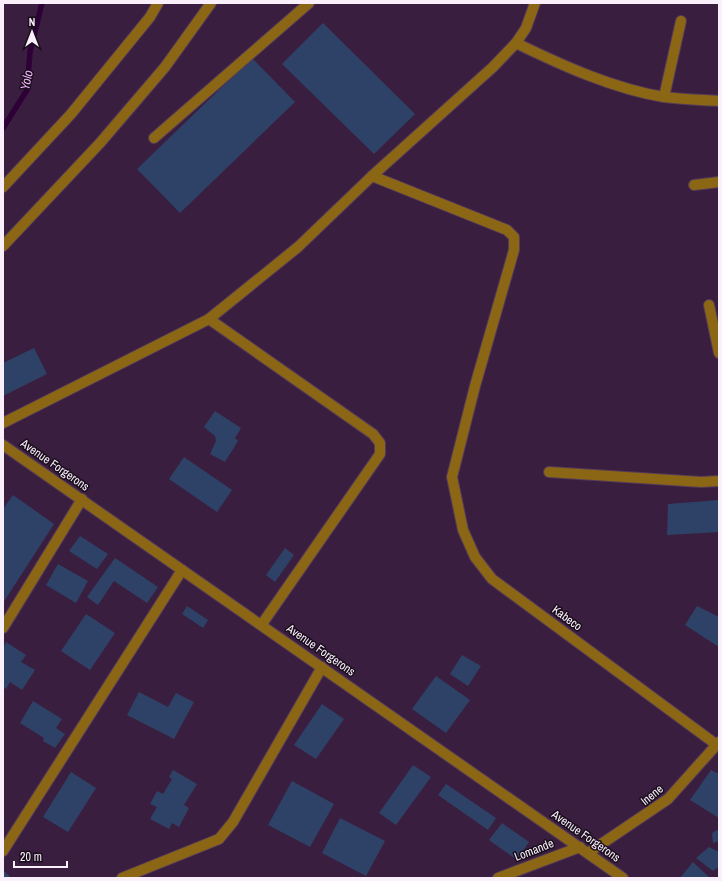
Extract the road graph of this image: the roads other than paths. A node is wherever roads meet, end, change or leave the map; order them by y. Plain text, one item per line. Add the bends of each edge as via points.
1 (158, 3) edge
2 (211, 3) edge
3 (309, 3) edge
4 (535, 3) edge
5 (681, 21) dead end
6 (516, 43) junction
7 (664, 97) junction
8 (719, 101) edge
9 (154, 138) dead end
10 (372, 176) junction
11 (719, 182) edge
12 (694, 185) dead end
13 (3, 187) edge
14 (3, 246) edge
15 (709, 305) dead end
16 (209, 318) junction
17 (719, 353) edge
18 (3, 423) edge
19 (3, 445) edge
20 (549, 472) dead end
21 (719, 481) edge
22 (82, 499) junction
23 (182, 570) junction
24 (262, 624) junction
25 (3, 628) edge
26 (322, 667) junction
27 (718, 743) edge
28 (584, 850) junction
29 (3, 851) edge
30 (612, 875) edge
31 (122, 878) edge
32 (498, 878) edge
33 (623, 878) edge

1 - 13 street via 150,17 71,114
2 - 14 street via 165,67 105,137
3 - 9 street
4 - 6 street via 526,28
5 - 7 street
6 - 7 street via 566,68
6 - 10 street via 493,67
7 - 8 street
10 - 16 street via 298,247
10 - 27 street, Kabeco via 507,230 514,237 514,250 452,476 463,530 475,557 492,579
11 - 12 street
15 - 17 street
16 - 18 street
16 - 24 street via 374,434 380,443 380,454
19 - 22 street, Avenue Forgerons
20 - 21 street
22 - 23 street, Avenue Forgerons
22 - 25 street
23 - 24 street, Avenue Forgerons
23 - 29 street
24 - 26 street, Avenue Forgerons
26 - 28 street, Avenue Forgerons
26 - 31 street via 233,822 219,839
27 - 28 street, Inene via 668,800
28 - 30 street, Avenue Forgerons
28 - 32 street, Lomande
30 - 33 street, Avenue Forgerons

